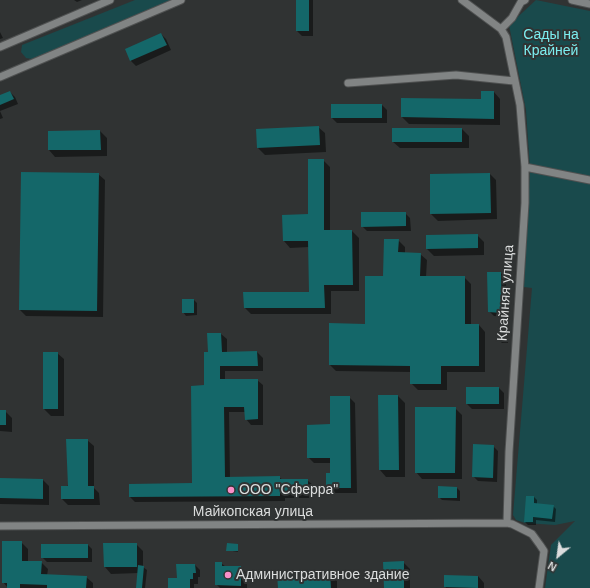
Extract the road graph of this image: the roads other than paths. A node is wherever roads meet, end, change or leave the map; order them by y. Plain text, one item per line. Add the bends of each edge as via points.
1 (110, 0) edge
2 (181, 0) edge
3 (462, 0) edge
4 (525, 0) edge
5 (572, 0) edge
6 (590, 4) edge
7 (501, 29) junction
8 (0, 47) edge
9 (0, 77) edge
10 (514, 81) junction
11 (348, 83) dead end
12 (525, 167) junction
13 (590, 180) edge
14 (507, 523) junction
15 (0, 526) edge
16 (539, 588) edge

1 - 8 street
2 - 9 street
3 - 7 street
4 - 7 street
5 - 6 street
7 - 10 street, Крайняя улица via 506,37
10 - 11 street via 456,75
10 - 12 street, Крайняя улица via 520,104
12 - 13 street
12 - 14 street, Крайняя улица
14 - 15 street, Майкопская улица
14 - 16 street via 532,534 544,552

